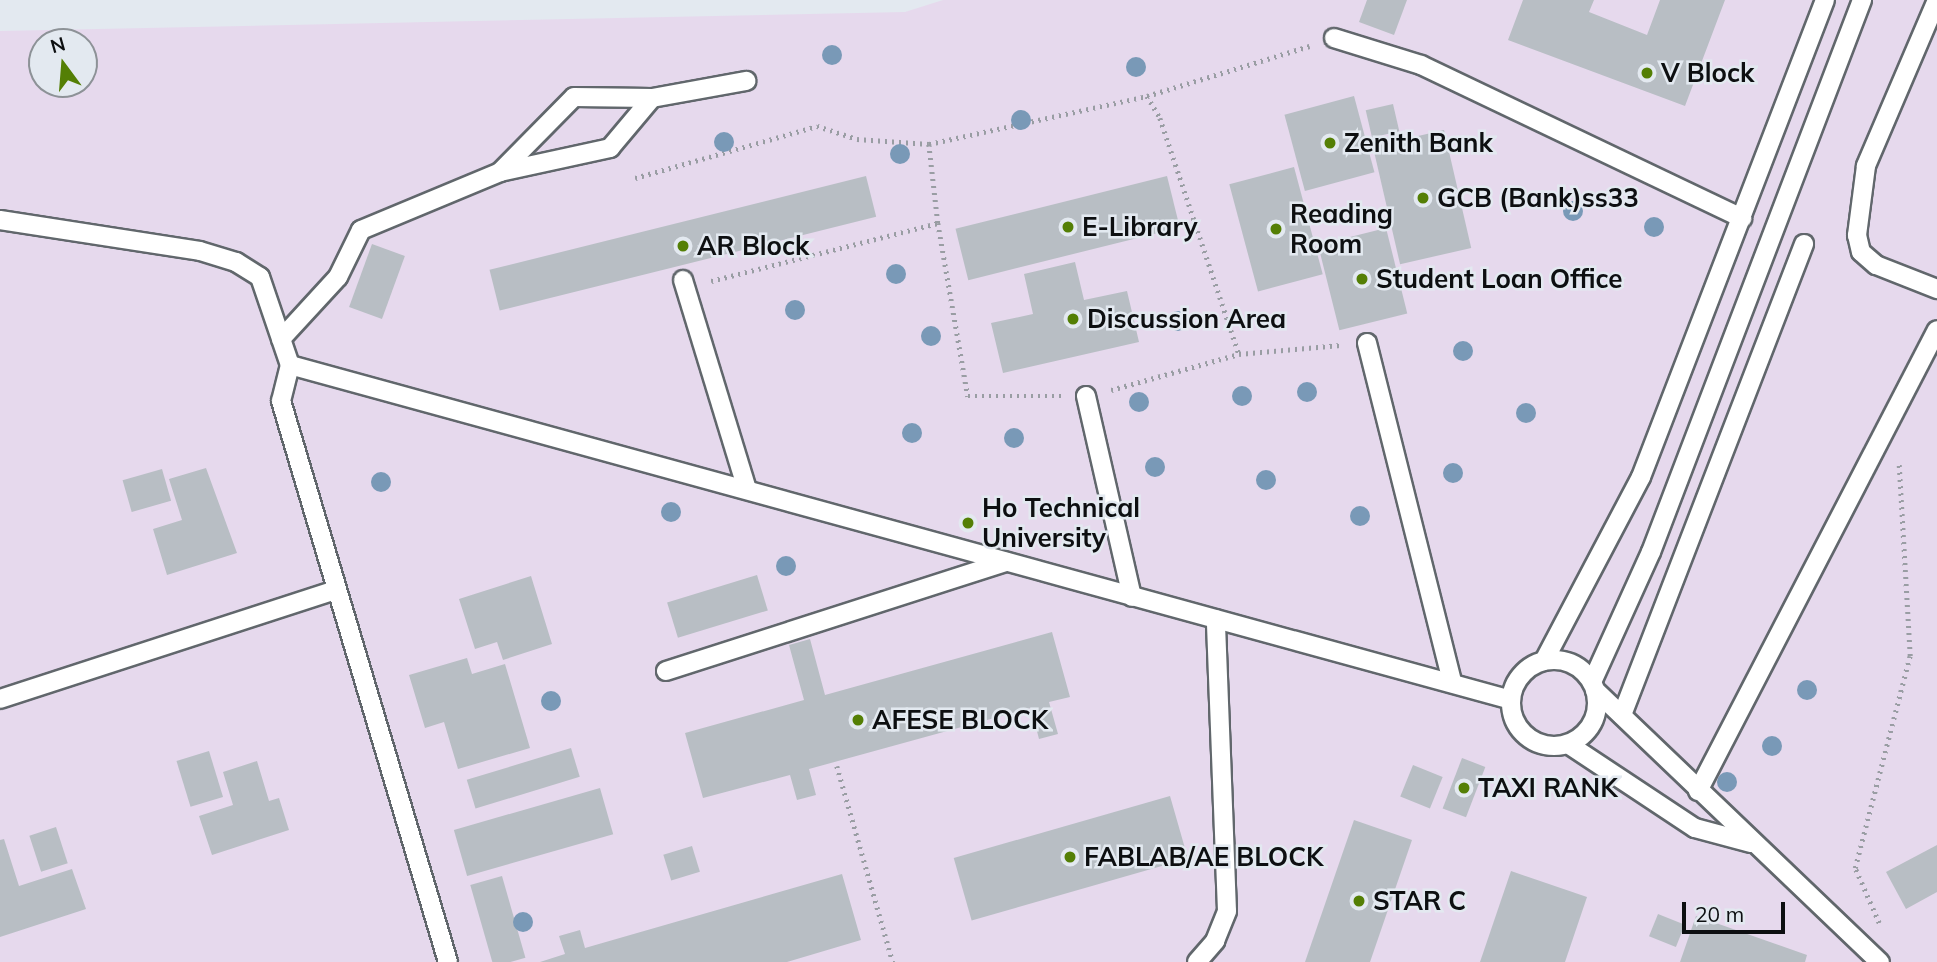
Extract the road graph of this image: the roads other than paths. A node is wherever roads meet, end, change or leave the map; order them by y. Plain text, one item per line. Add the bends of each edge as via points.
1 (1825, 0) edge
2 (1862, 0) edge
3 (1937, 0) edge
4 (1334, 38) road end
5 (746, 81) dead end
6 (652, 98) junction
7 (500, 172) junction
8 (1742, 218) junction
9 (0, 220) edge
10 (1804, 244) dead end
11 (685, 283) road end
12 (1937, 289) edge
13 (1937, 330) edge
14 (281, 339) junction
15 (1367, 343) road end
16 (290, 365) junction
17 (1086, 396) road end
18 (747, 489) junction
19 (1006, 562) junction
20 (335, 590) junction
21 (1132, 597) junction
22 (1216, 619) junction
23 (1544, 661) junction
24 (666, 671) dead end
25 (1452, 682) junction
26 (1594, 686) junction
27 (0, 699) edge
28 (1511, 699) junction
29 (1622, 715) junction
30 (1569, 744) junction
31 (1698, 791) junction
32 (1754, 844) junction
33 (448, 962) edge
34 (1197, 962) edge
35 (1880, 962) edge

1 - 8 lane
2 - 26 lane via 1656,540
3 - 12 lane via 1866,166 1857,234 1861,252 1876,265
4 - 8 lane via 1421,65
5 - 6 lane
6 - 7 lane via 610,148
6 - 7 lane via 575,97
7 - 14 lane via 361,230 338,277
8 - 23 lane via 1717,271 1641,477
9 - 14 lane via 200,251 236,262 260,277
10 - 29 lane
11 - 18 lane
13 - 31 lane
14 - 16 lane
15 - 25 lane
16 - 18 lane
16 - 20 lane via 281,401
17 - 21 lane
18 - 19 lane
19 - 21 lane
19 - 24 lane
20 - 27 lane
20 - 33 lane
21 - 22 lane
22 - 25 lane
22 - 34 lane via 1227,911 1215,941
23 - 26 lane via 1577,666
23 - 28 lane via 1518,680
25 - 28 lane
26 - 29 lane
26 - 30 lane via 1593,722
28 - 30 lane via 1515,721 1528,737 1547,746
29 - 31 lane
30 - 32 lane via 1695,828
31 - 32 lane
32 - 35 lane

